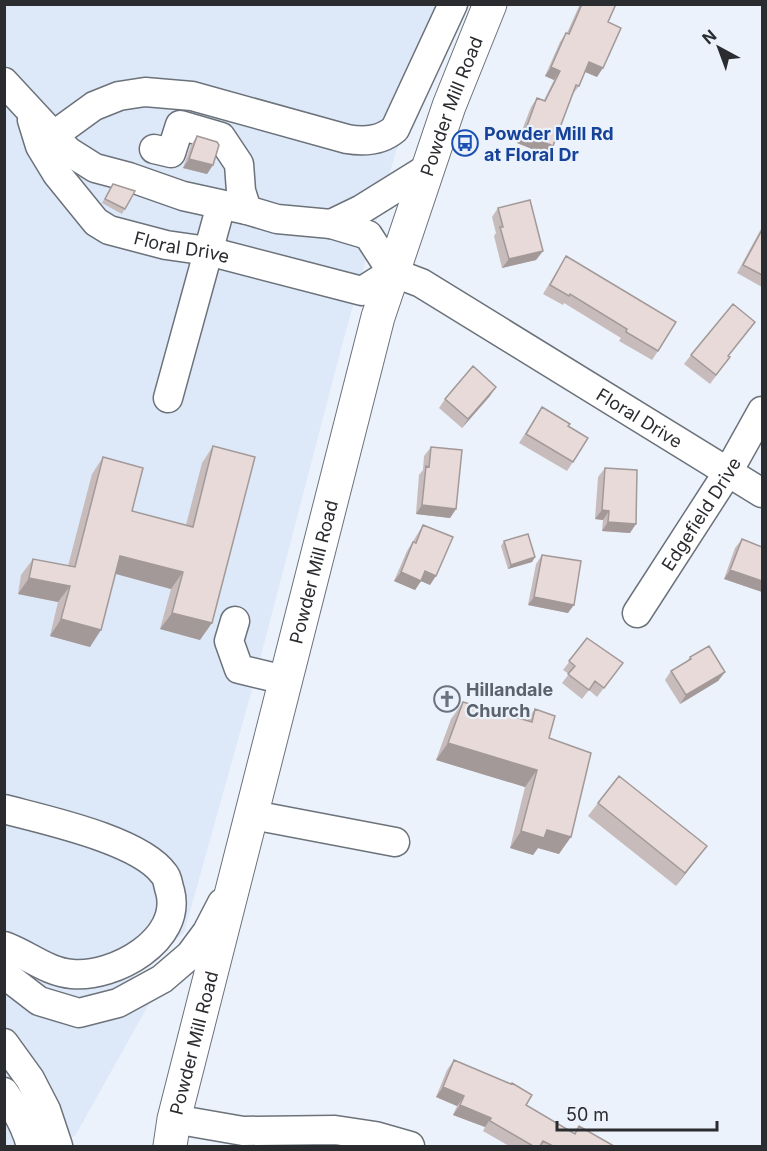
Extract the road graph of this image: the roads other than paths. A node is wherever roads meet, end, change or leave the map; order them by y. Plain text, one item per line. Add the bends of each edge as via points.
1 (453, 4) edge
2 (489, 4) edge
3 (4, 82) edge
4 (31, 111) junction
5 (54, 135) junction
6 (154, 148) dead end
7 (428, 168) junction
8 (234, 207) junction
9 (331, 224) junction
10 (208, 251) junction
11 (392, 272) junction
12 (168, 398) dead end
13 (762, 411) edge
14 (728, 472) junction
15 (762, 493) edge
16 (637, 613) dead end
17 (235, 621) dead end
18 (285, 681) junction
19 (4, 809) edge
20 (253, 815) junction
21 (395, 842) dead end
22 (238, 872) junction
23 (4, 946) edge
24 (4, 974) edge
25 (4, 1043) edge
26 (4, 1092) edge
27 (172, 1133) edge
28 (31, 1146) edge
29 (58, 1146) edge
30 (155, 1146) edge
31 (410, 1146) edge

1 - 5 street via 395,129 386,136 363,141 347,139 192,96 145,92 119,96 94,106
2 - 7 main road, Powder Mill Road
3 - 4 street, Floral Drive
4 - 5 street, Floral Drive
4 - 10 street, Floral Drive via 40,146 96,222 108,230
5 - 8 street, Floral Drive via 68,151 95,168 183,196
6 - 8 street via 171,153 180,125 221,137 239,164 241,190
7 - 9 street
7 - 11 main road, Powder Mill Road
8 - 9 street, Floral Drive via 277,219
8 - 10 street
9 - 11 street, Floral Drive via 368,235
10 - 11 street, Floral Drive via 362,291
10 - 12 street
11 - 14 street, Floral Drive via 421,283
11 - 18 main road, Powder Mill Road
13 - 14 street, Edgefield Drive
14 - 15 street, Floral Drive
14 - 16 street, Edgefield Drive
17 - 18 street via 229,641 239,669
18 - 20 main road, Powder Mill Road
19 - 23 street via 80,830 143,854 165,874 173,901 168,923 142,953 97,973 71,974 43,966
20 - 21 street
20 - 22 main road, Powder Mill Road
22 - 24 street via 207,932 189,955 162,979 118,1003 79,1013 39,1001
22 - 27 main road, Powder Mill Road
25 - 29 street via 30,1079
26 - 28 street
27 - 30 main road
27 - 31 street via 335,1130

